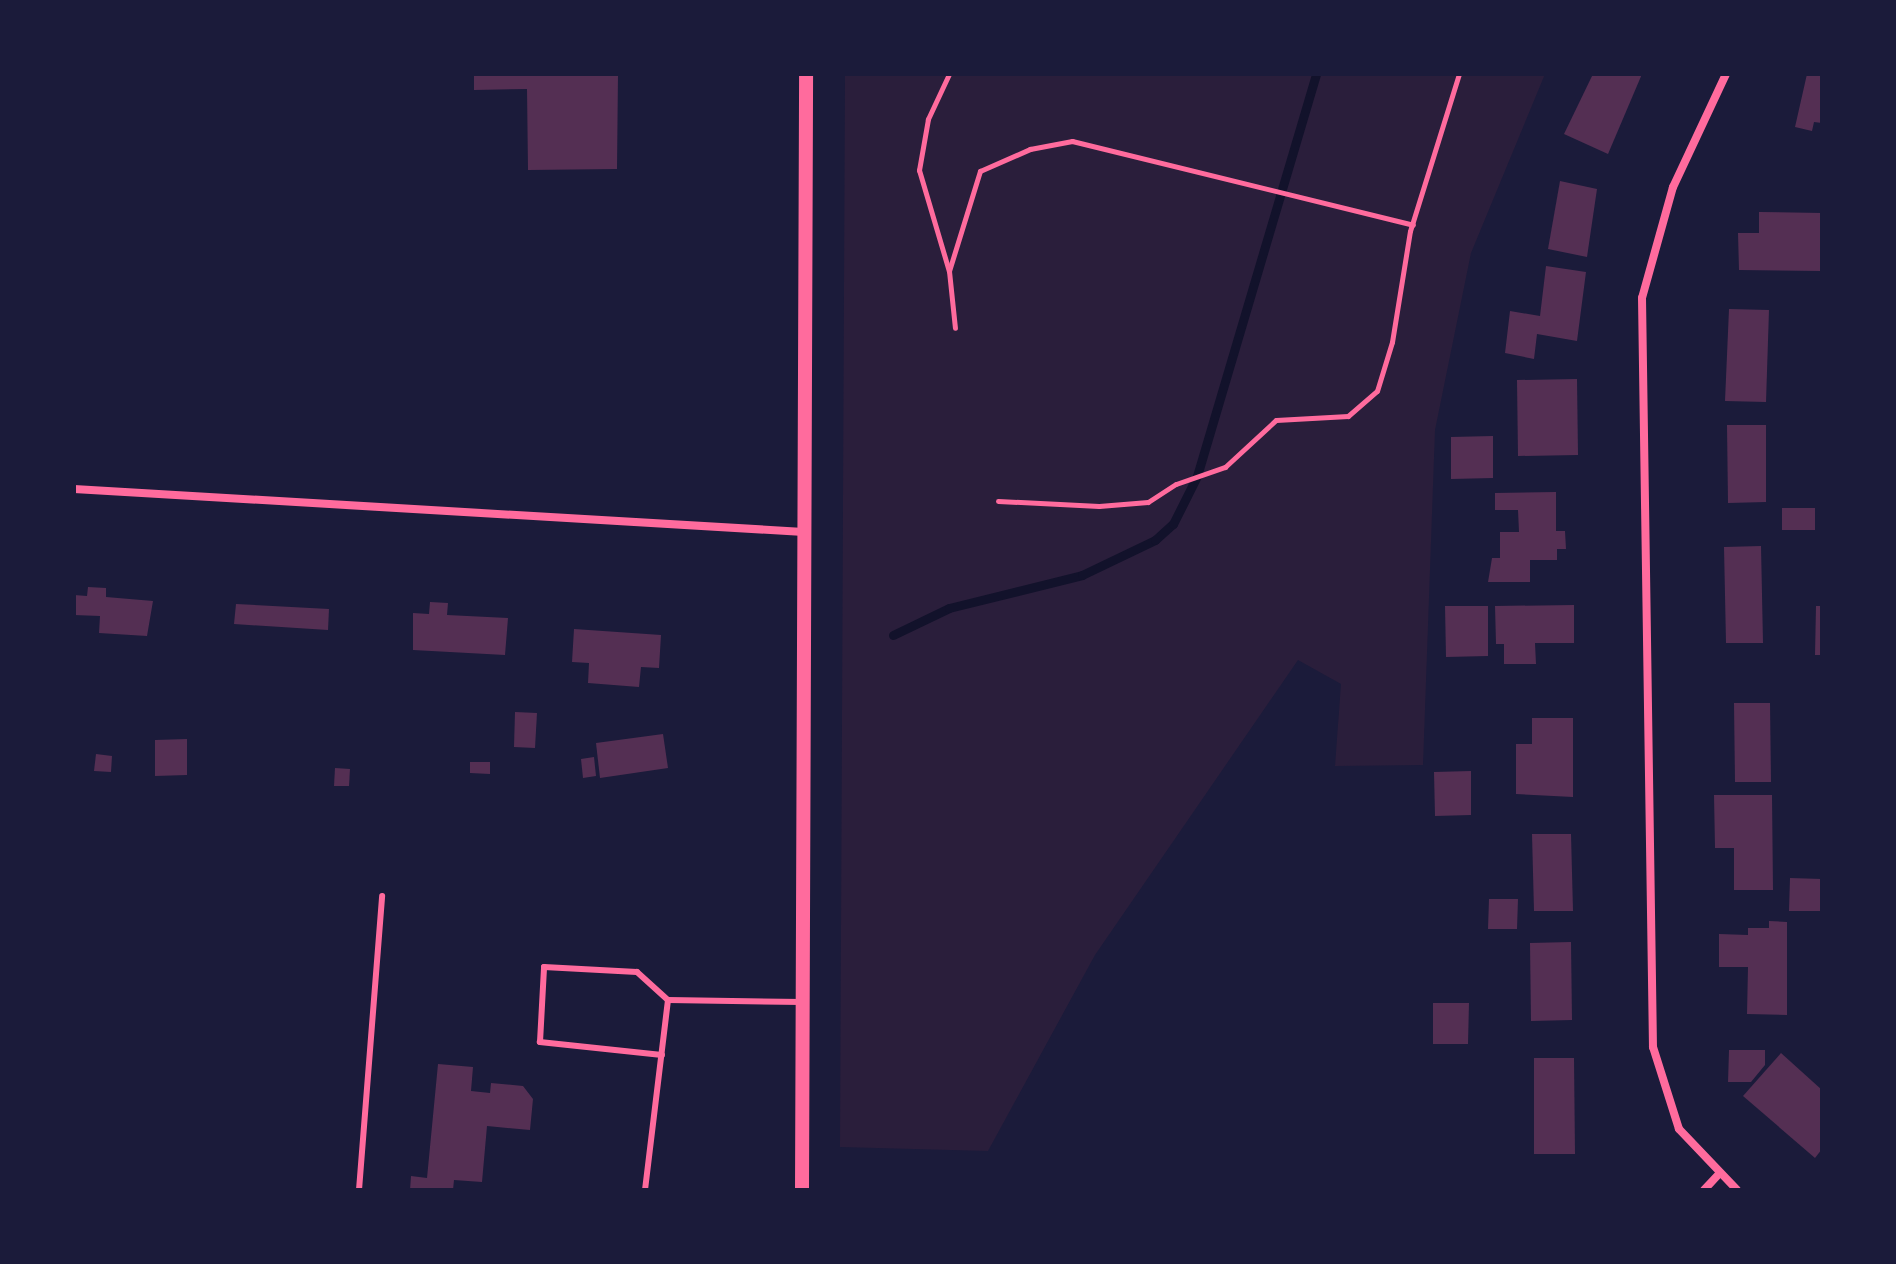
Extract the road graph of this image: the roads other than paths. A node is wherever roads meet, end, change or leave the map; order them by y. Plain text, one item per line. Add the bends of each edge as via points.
1 (806, 74) edge
2 (1726, 74) edge
3 (74, 489) edge
4 (804, 532) junction
5 (382, 896) dead end
6 (668, 1000) junction
7 (802, 1002) junction
8 (662, 1055) junction
9 (1718, 1175) junction
10 (359, 1190) edge
11 (645, 1190) edge
12 (802, 1190) edge
13 (1704, 1190) edge
14 (1737, 1190) edge

1 - 4 street
2 - 9 street via 1673,187 1642,298 1653,1047 1679,1129
3 - 4 street
4 - 7 street
5 - 10 lane
6 - 7 lane
6 - 8 lane
6 - 8 lane via 637,972 544,967 540,1042
7 - 12 street
8 - 11 lane
9 - 13 street
9 - 14 street

